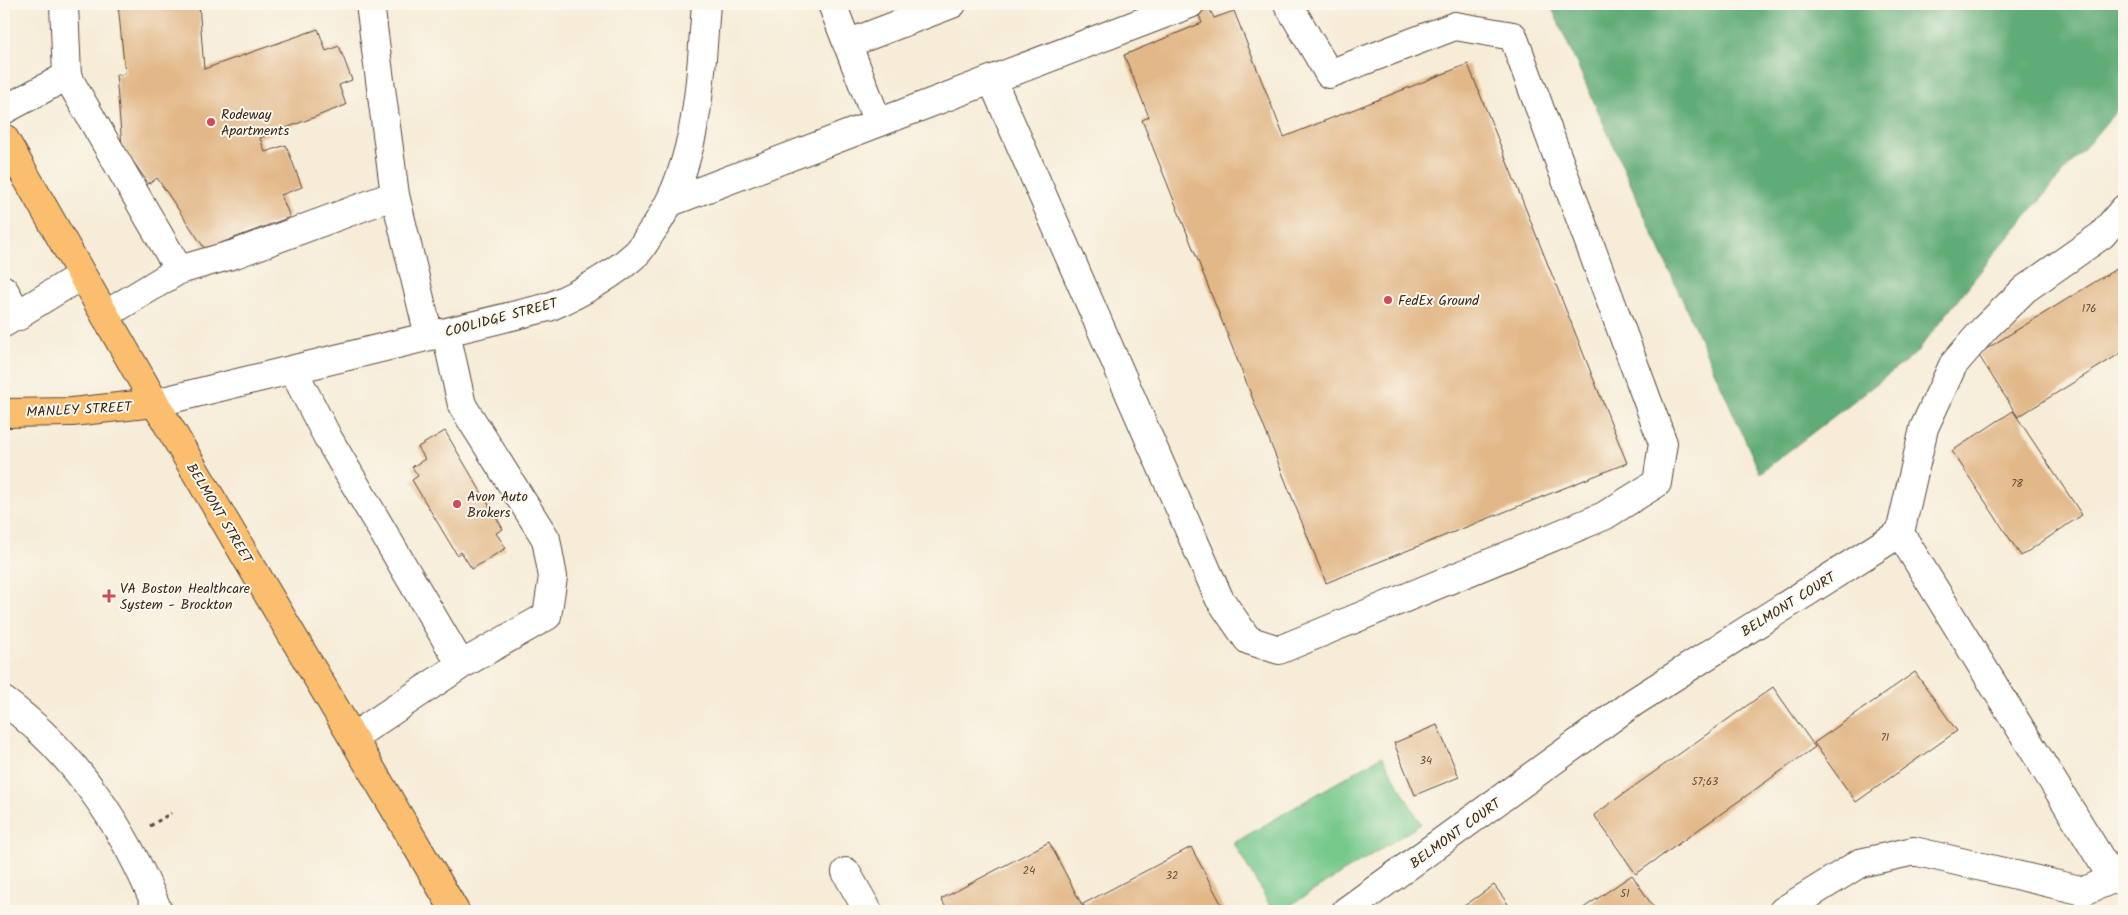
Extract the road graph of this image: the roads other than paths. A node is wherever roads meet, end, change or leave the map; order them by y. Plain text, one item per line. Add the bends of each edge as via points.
1 (64, 4) edge
2 (370, 4) edge
3 (706, 4) edge
4 (832, 4) edge
5 (952, 4) edge
6 (1190, 4) edge
7 (1288, 4) edge
8 (847, 44) junction
9 (67, 76) junction
10 (992, 80) junction
11 (4, 110) edge
12 (878, 123) junction
13 (4, 138) edge
14 (395, 196) junction
15 (671, 202) junction
16 (2124, 209) edge
17 (179, 270) junction
18 (82, 276) junction
19 (4, 290) edge
20 (105, 315) junction
21 (11, 320) edge
22 (437, 334) junction
23 (293, 370) junction
24 (155, 404) junction
25 (4, 413) edge
26 (1900, 533) junction
27 (461, 665) junction
28 (4, 701) edge
29 (353, 737) junction
30 (846, 872) dead end
31 (2118, 881) edge
32 (158, 911) edge
33 (455, 911) edge
34 (868, 911) edge
35 (1346, 911) edge
36 (1783, 911) edge

1 - 9 lane
2 - 14 lane
3 - 15 lane, COOLIDGE STREET via 699,95 684,168
4 - 8 lane
5 - 8 lane
6 - 10 lane
7 - 10 lane via 1329,74 1455,26 1513,36 1663,443 1656,483 1604,516 1279,650 1248,640 1219,598
8 - 12 lane
9 - 11 lane
9 - 17 lane
10 - 12 lane
12 - 15 lane
13 - 18 main road, BELMONT STREET
14 - 17 lane via 235,254
14 - 22 lane
15 - 22 lane, COOLIDGE STREET via 639,251 613,273 577,295 550,307
16 - 26 lane via 2102,235 2025,289 1984,329 1954,365 1924,428
17 - 20 lane
18 - 20 main road, BELMONT STREET
18 - 21 lane
19 - 21 lane
20 - 24 main road, BELMONT STREET
22 - 23 lane, COOLIDGE STREET
22 - 27 lane via 462,406 546,539 553,577 547,616
23 - 24 lane, COOLIDGE STREET
23 - 27 lane via 328,438
24 - 25 main road, MANLEY STREET via 72,412
24 - 29 main road, BELMONT STREET
26 - 31 lane
26 - 35 lane, BELMONT COURT via 1634,702
27 - 29 lane
28 - 32 lane via 49,740 108,813 133,854
29 - 33 main road, BELMONT STREET
30 - 34 lane
31 - 36 lane via 2084,891 1914,851 1860,863

